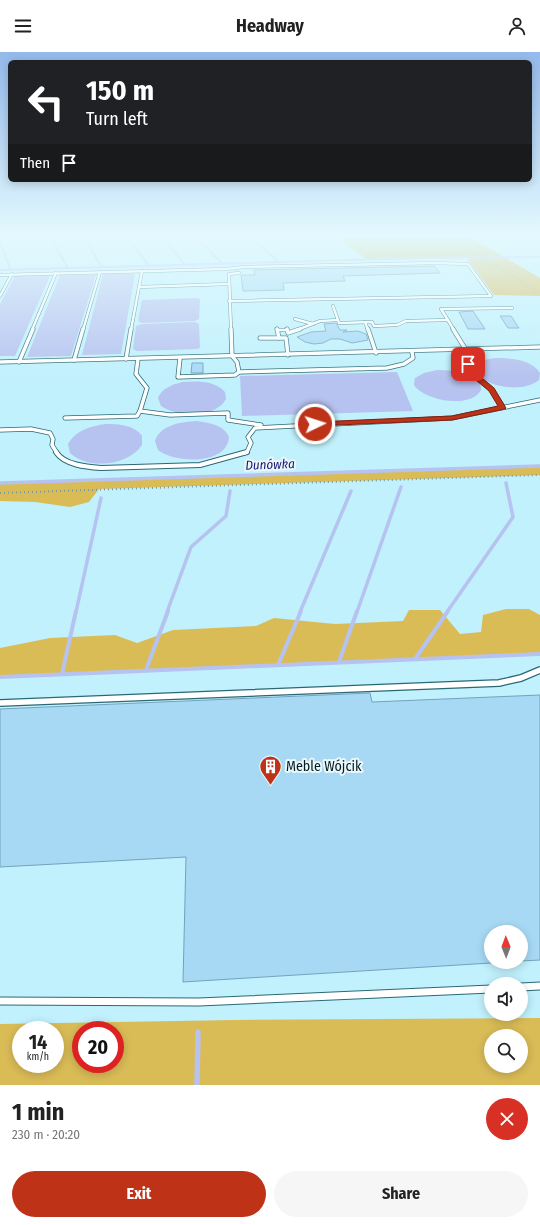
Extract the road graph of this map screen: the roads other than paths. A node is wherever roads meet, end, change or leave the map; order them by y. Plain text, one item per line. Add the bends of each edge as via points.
1 (7, 283) edge
2 (52, 283) edge
3 (97, 283) edge
4 (140, 283) edge
5 (482, 283) edge
6 (228, 284) joint
7 (139, 287) junction
8 (0, 296) edge
9 (229, 301) junction
10 (333, 306) dead end
11 (512, 308) dead end
12 (295, 319) dead end
13 (338, 320) junction
14 (448, 320) junction
15 (365, 322) junction
16 (313, 324) junction
17 (260, 338) dead end
18 (279, 338) junction
19 (540, 347) edge
20 (466, 350) junction
21 (412, 352) junction
22 (376, 353) junction
23 (288, 355) junction
24 (232, 356) junction
25 (180, 358) junction
26 (126, 359) junction
27 (138, 359) junction
28 (74, 360) junction
29 (0, 362) edge
30 (19, 362) junction
31 (239, 372) junction
32 (540, 400) edge
33 (503, 408) junction
34 (140, 411) junction
35 (65, 418) dead end
36 (267, 426) junction
37 (0, 430) edge
38 (540, 670) edge
39 (0, 703) edge
40 (540, 986) edge
41 (528, 987) edge
42 (484, 989) edge
43 (0, 1001) edge

1 - 8 lane
2 - 30 lane
3 - 28 lane
4 - 7 lane
5 - 9 lane via 491,296
6 - 7 lane
6 - 9 lane
7 - 26 lane
9 - 24 lane
10 - 13 lane
11 - 14 lane via 441,309
12 - 16 lane
13 - 15 lane via 339,323
13 - 16 lane
14 - 15 lane via 406,321 397,325 374,326 372,322
14 - 20 lane
15 - 22 lane
16 - 18 lane via 288,333 287,329 277,330
17 - 18 lane
18 - 23 lane via 286,338
19 - 20 lane
20 - 21 lane
20 - 33 lane via 464,352 474,374 492,390
21 - 22 lane
21 - 31 lane via 413,358 410,361 387,368
22 - 23 lane
23 - 24 lane
24 - 25 lane
24 - 31 lane via 237,362
25 - 27 lane
25 - 31 lane via 178,377 235,375
26 - 27 lane
26 - 28 lane
27 - 34 lane via 136,374 147,388
28 - 30 lane
29 - 30 lane
32 - 33 lane
33 - 36 lane via 452,418
34 - 35 lane via 137,416
34 - 36 lane via 170,415 228,413 228,420
36 - 37 lane via 255,428 248,437 251,443 247,452 224,459 200,465 113,468 87,467 60,458 52,445 50,433 31,429
38 - 39 lane via 499,683
40 - 41 lane
42 - 43 lane via 199,1002

